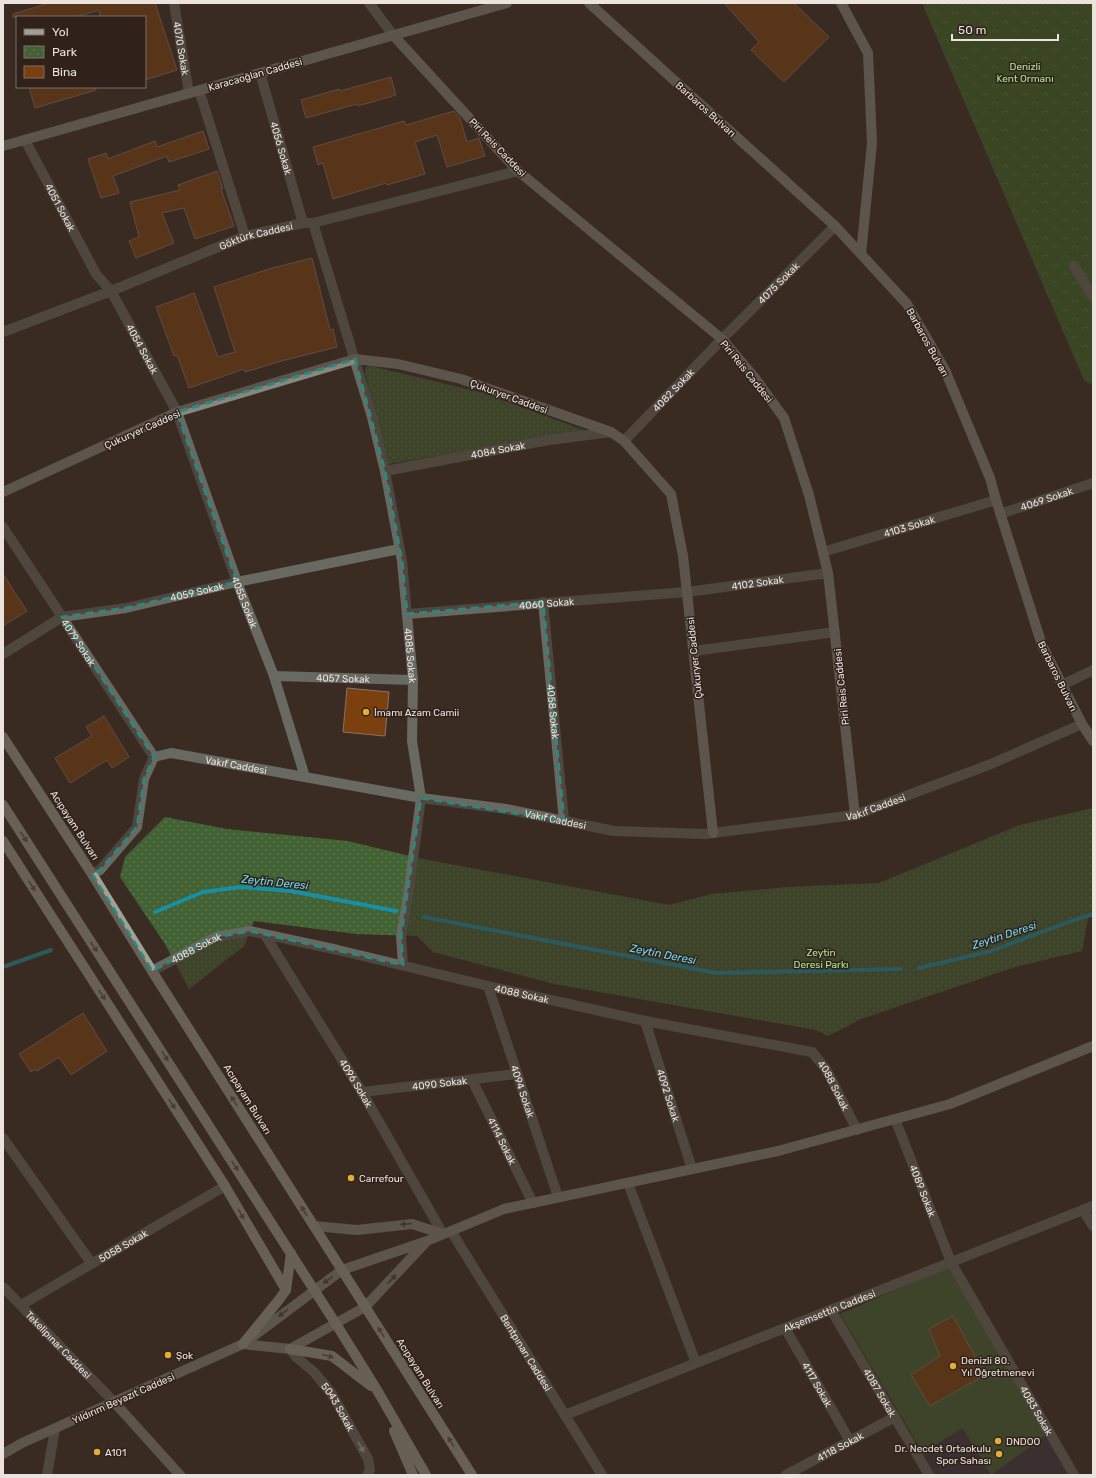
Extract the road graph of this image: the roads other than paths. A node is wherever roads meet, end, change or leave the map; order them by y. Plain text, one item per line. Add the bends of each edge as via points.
1 (174, 3) edge
2 (369, 3) edge
3 (507, 3) edge
4 (589, 3) edge
5 (841, 3) edge
6 (393, 35) junction
7 (260, 73) junction
8 (199, 90) junction
9 (189, 93) junction
10 (25, 140) junction
11 (3, 146) edge
12 (518, 171) junction
13 (308, 223) junction
14 (835, 226) junction
15 (246, 236) junction
16 (861, 254) junction
17 (1074, 266) dead end
18 (96, 274) joint
19 (111, 291) junction
20 (1093, 297) edge
21 (3, 332) edge
22 (722, 339) junction
23 (354, 355) junction
24 (177, 412) junction
25 (182, 428) joint
26 (611, 432) junction
27 (624, 441) junction
28 (385, 471) junction
29 (1093, 483) edge
30 (3, 492) edge
31 (996, 500) junction
32 (1000, 514) junction
33 (3, 527) edge
34 (399, 549) junction
35 (823, 552) junction
36 (828, 573) junction
37 (237, 582) junction
38 (687, 592) junction
39 (543, 602) junction
40 (407, 614) junction
41 (62, 617) junction
42 (835, 632) junction
43 (694, 651) junction
44 (3, 654) edge
45 (1093, 670) edge
46 (274, 676) junction
47 (413, 680) junction
48 (1062, 685) junction
49 (1082, 724) junction
50 (3, 737) edge
51 (1093, 741) edge
52 (154, 757) junction
53 (305, 777) junction
54 (421, 798) junction
55 (3, 805) edge
56 (855, 815) junction
57 (564, 821) junction
58 (713, 833) junction
59 (3, 841) edge
60 (92, 874) junction
61 (265, 934) junction
62 (403, 965) junction
63 (152, 971) junction
64 (488, 986) junction
65 (644, 1021) junction
66 (1093, 1046) edge
67 (517, 1074) junction
68 (472, 1080) junction
69 (362, 1092) junction
70 (895, 1120) junction
71 (857, 1130) junction
72 (3, 1138) edge
73 (692, 1169) junction
74 (628, 1183) junction
75 (225, 1186) junction
76 (558, 1197) junction
77 (533, 1203) junction
78 (1093, 1206) edge
79 (1083, 1210) junction
80 (314, 1226) junction
81 (1093, 1226) edge
82 (447, 1232) junction
83 (427, 1241) junction
84 (291, 1252) junction
85 (951, 1262) junction
86 (92, 1264) junction
87 (342, 1270) junction
88 (4, 1290) edge
89 (286, 1290) junction
90 (314, 1290) junction
91 (21, 1306) junction
92 (365, 1307) junction
93 (831, 1310) junction
94 (336, 1324) junction
95 (785, 1328) junction
96 (243, 1344) junction
97 (290, 1349) junction
98 (696, 1363) junction
99 (377, 1390) junction
100 (114, 1402) junction
101 (565, 1415) junction
102 (895, 1417) junction
103 (55, 1428) junction
104 (850, 1440) junction
105 (3, 1454) edge
106 (47, 1475) edge
107 (180, 1475) edge
108 (367, 1475) edge
109 (413, 1475) edge
110 (426, 1475) edge
111 (472, 1475) edge
112 (602, 1475) edge
113 (786, 1475) edge
114 (930, 1475) edge
115 (1074, 1475) edge

1 - 9 street, 4070 Sokak
2 - 6 street
3 - 6 street, Karacaoğlan Caddesi
4 - 14 street, Barbaros Bulvarı
5 - 16 street via 868,53 872,143
6 - 7 street, Karacaoğlan Caddesi
6 - 12 street, Piri Reis Caddesi
7 - 8 street, Karacaoğlan Caddesi
7 - 13 street, 4056 Sokak
8 - 9 street, Karacaoğlan Caddesi
8 - 15 street
9 - 10 street, Karacaoğlan Caddesi
10 - 11 street, Karacaoğlan Caddesi
10 - 18 street, 4051 Sokak
12 - 13 street, Göktürk Caddesi
12 - 22 street, Piri Reis Caddesi
13 - 15 street, Göktürk Caddesi
13 - 23 street, 4056 Sokak
14 - 16 street, Barbaros Bulvarı
14 - 22 street, 4075 Sokak
15 - 19 street, Göktürk Caddesi
16 - 31 street, Barbaros Bulvarı via 907,304 945,370 990,478
17 - 20 street
18 - 19 street, 4054 Sokak
19 - 21 street, Göktürk Caddesi
19 - 24 street, 4054 Sokak
22 - 27 street, 4082 Sokak
22 - 35 street, Piri Reis Caddesi via 784,418 809,495
23 - 24 street, Çukuryer Caddesi
23 - 26 street, Çukuryer Caddesi via 461,379
23 - 28 street, 4085 Sokak
24 - 25 street, 4054 Sokak
24 - 30 street, Çukuryer Caddesi
25 - 37 street, 4055 Sokak
26 - 27 street, Çukuryer Caddesi
26 - 28 street, 4084 Sokak via 549,440
27 - 38 street, Çukuryer Caddesi via 671,494
28 - 34 street, 4085 Sokak
29 - 32 street, 4069 Sokak
31 - 32 street, Barbaros Bulvarı
31 - 35 street, 4103 Sokak
32 - 48 street, Barbaros Bulvarı via 1042,645
33 - 41 street, 4079 Sokak
34 - 37 street, 4059 Sokak
34 - 40 street, 4085 Sokak
35 - 36 street, Piri Reis Caddesi
36 - 38 street, 4102 Sokak
36 - 42 street, Piri Reis Caddesi
37 - 41 street, 4059 Sokak via 126,608
37 - 46 street, 4055 Sokak
38 - 39 street, 4060 Sokak
38 - 43 street, Çukuryer Caddesi
39 - 40 street, 4060 Sokak
39 - 57 street, 4058 Sokak
40 - 47 street, 4085 Sokak
41 - 44 street, 4059 Sokak
41 - 52 street, 4079 Sokak
42 - 43 street
42 - 56 street, Piri Reis Caddesi
43 - 58 street, Çukuryer Caddesi
45 - 48 street
46 - 47 street, 4057 Sokak
46 - 53 street, 4055 Sokak
47 - 54 street, 4085 Sokak via 412,741
48 - 49 street, Barbaros Bulvarı
49 - 51 street, Barbaros Bulvarı
49 - 56 street, Vakıf Caddesi via 991,764
50 - 60 main road, Acıpayam Bulvarı
52 - 53 street, Vakıf Caddesi via 171,752
52 - 60 street via 144,779 137,827 100,870
53 - 54 street, Vakıf Caddesi
54 - 57 street, Vakıf Caddesi via 506,809
54 - 62 street, 4085 Sokak via 401,936
55 -> 84 main road
56 - 58 street, Vakıf Caddesi
57 - 58 street, Vakıf Caddesi via 614,831
59 -> 75 main road
60 - 63 main road, Acıpayam Bulvarı
61 - 62 street, 4088 Sokak
61 - 63 street, 4088 Sokak via 250,931 216,937
61 - 69 street, 4096 Sokak
62 - 64 street, 4088 Sokak
80 -> 63 main road, Acıpayam Bulvarı
64 - 65 street, 4088 Sokak
64 - 67 street, 4094 Sokak
65 - 71 street, 4088 Sokak via 812,1052 826,1069
65 - 73 street, 4092 Sokak
66 - 70 street, Yıldırım Beyazıt Caddesi via 950,1104
67 - 68 street, 4090 Sokak
67 - 76 street, 4094 Sokak
68 - 69 street, 4090 Sokak
68 - 77 street, 4114 Sokak
69 - 82 street, 4096 Sokak
70 - 71 street, Yıldırım Beyazıt Caddesi
70 - 85 street, 4089 Sokak
71 - 73 street, Yıldırım Beyazıt Caddesi via 778,1151
72 - 86 street
73 - 74 street, Yıldırım Beyazıt Caddesi
74 - 76 street, Yıldırım Beyazıt Caddesi
74 - 98 street
75 - 86 street, 5058 Sokak
75 -> 89 main road
76 - 77 street, Yıldırım Beyazıt Caddesi
77 - 82 street, Yıldırım Beyazıt Caddesi via 504,1209
78 - 79 street, Akşemsettin Caddesi
79 - 81 street
79 - 85 street, Akşemsettin Caddesi
82 -> 80 street via 412,1224 357,1230
80 - 87 main road, Acıpayam Bulvarı
82 - 83 street, Yıldırım Beyazıt Caddesi
82 - 101 street, Bentpınarı Caddesi
83 - 87 street, Yıldırım Beyazıt Caddesi
92 -> 83 street
84 - 89 main road
84 - 90 main road
85 - 93 street, Akşemsettin Caddesi
85 - 115 street, 4083 Sokak
86 - 91 street, 5058 Sokak
87 -> 90 street, Yıldırım Beyazıt Caddesi
87 - 92 main road, Acıpayam Bulvarı
88 - 91 street, Tekelipınar Caddesi
89 - 96 main road
90 - 94 main road
90 -> 96 street, Yıldırım Beyazıt Caddesi
91 - 100 street, Tekelipınar Caddesi
92 - 94 street
111 -> 92 main road, Acıpayam Bulvarı
93 - 95 street, Akşemsettin Caddesi
93 - 102 street, 4087 Sokak
94 - 97 street
94 - 99 main road
95 - 98 street, Akşemsettin Caddesi
95 - 104 street, 4117 Sokak
96 - 97 street
96 - 100 street, Yıldırım Beyazıt Caddesi
97 -> 99 main road via 332,1356
97 -> 108 street, 5043 Sokak via 332,1394 368,1458 370,1470
98 - 101 street, Akşemsettin Caddesi
99 - 109 main road
99 - 110 main road
100 - 103 street, Yıldırım Beyazıt Caddesi
100 - 107 street
101 - 112 street, Bentpınarı Caddesi
102 - 104 street, 4118 Sokak
102 - 114 street, 4087 Sokak
103 - 105 street, Yıldırım Beyazıt Caddesi
103 - 106 street
104 - 113 street, 4118 Sokak

